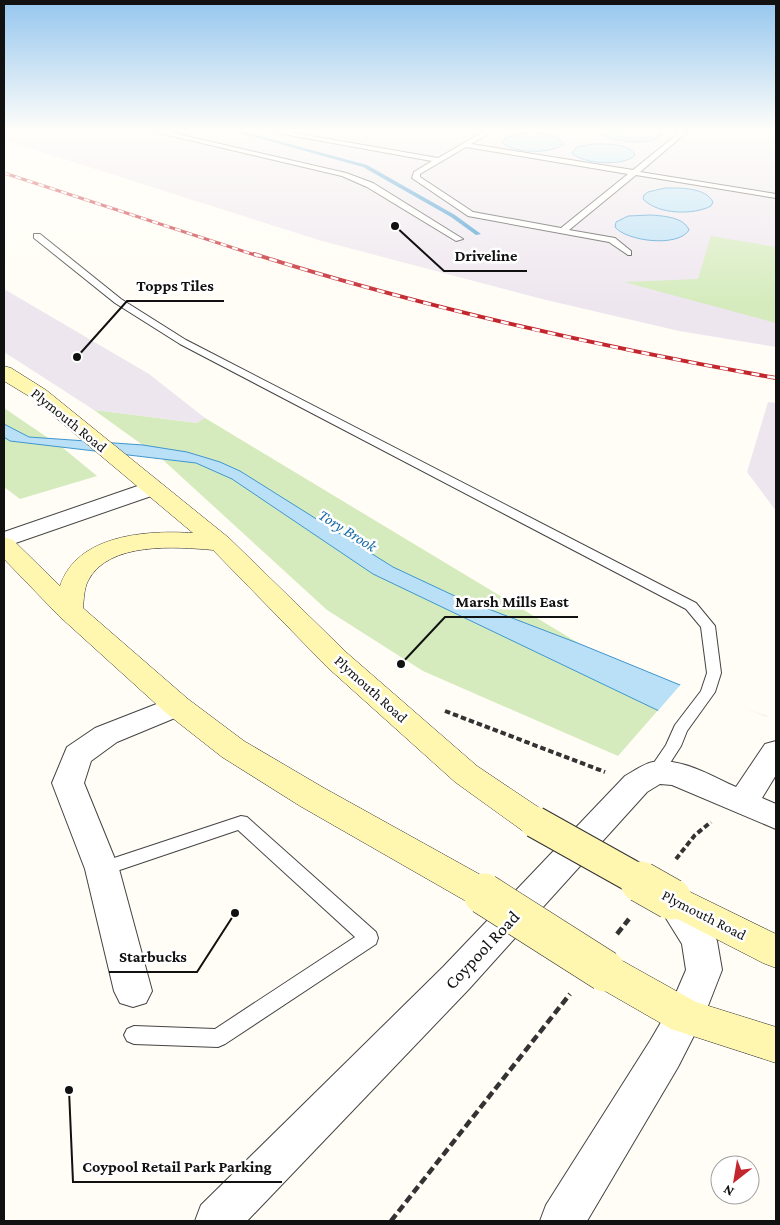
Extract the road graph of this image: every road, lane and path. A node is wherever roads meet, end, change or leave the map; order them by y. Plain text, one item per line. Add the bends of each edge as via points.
1 (378, 189) edge
2 (433, 189) edge
3 (614, 189) edge
4 (732, 189) edge
5 (776, 196) edge
6 (563, 231) junction
7 (37, 236) dead end
8 (459, 239) dead end
9 (628, 253) dead end
10 (4, 372) edge
11 (152, 488) junction
12 (4, 540) edge
13 (220, 543) junction
14 (4, 545) edge
15 (69, 610) junction
16 (178, 706) junction
17 (442, 710) dead end
18 (770, 762) edge
19 (645, 779) junction
20 (742, 802) junction
21 (776, 817) edge
22 (102, 869) junction
23 (671, 881) junction
24 (632, 915) dead end
25 (776, 952) edge
26 (610, 954) junction
27 (133, 991) dead end
28 (572, 991) dead end
29 (685, 1016) junction
30 (134, 1035) dead end
31 (776, 1045) edge
32 (218, 1221) edge
33 (391, 1221) edge
34 (562, 1221) edge

1 - 8 lane
2 - 6 lane via 471,214
3 - 6 lane
4 - 5 lane
6 - 9 lane via 612,240
7 - 19 lane via 118,300 183,342 691,606 708,626 714,673 708,692 680,729 674,746
10 - 11 main road, Plymouth Road via 38,394
11 - 12 street
11 - 13 main road, Plymouth Road
13 - 15 main road via 163,538 122,544 93,561 76,578
13 - 23 main road, Plymouth Road, bridge via 344,666 466,774 535,822
14 - 15 main road
15 - 16 main road
16 - 22 street via 106,735 78,756 68,783
16 - 26 main road, bridge via 234,750 304,793 484,894
17 - 19 path
18 - 20 street
19 - 20 street via 676,774
19 - 32 street, Coypool Road
20 - 21 street
20 - 23 path via 723,812 695,835
22 - 27 street
22 - 30 lane via 241,822 369,938 218,1038
23 - 25 main road, Plymouth Road
23 - 29 street via 699,941 704,970
24 - 26 path
26 - 29 main road
28 - 33 path
29 - 31 main road
29 - 34 street

